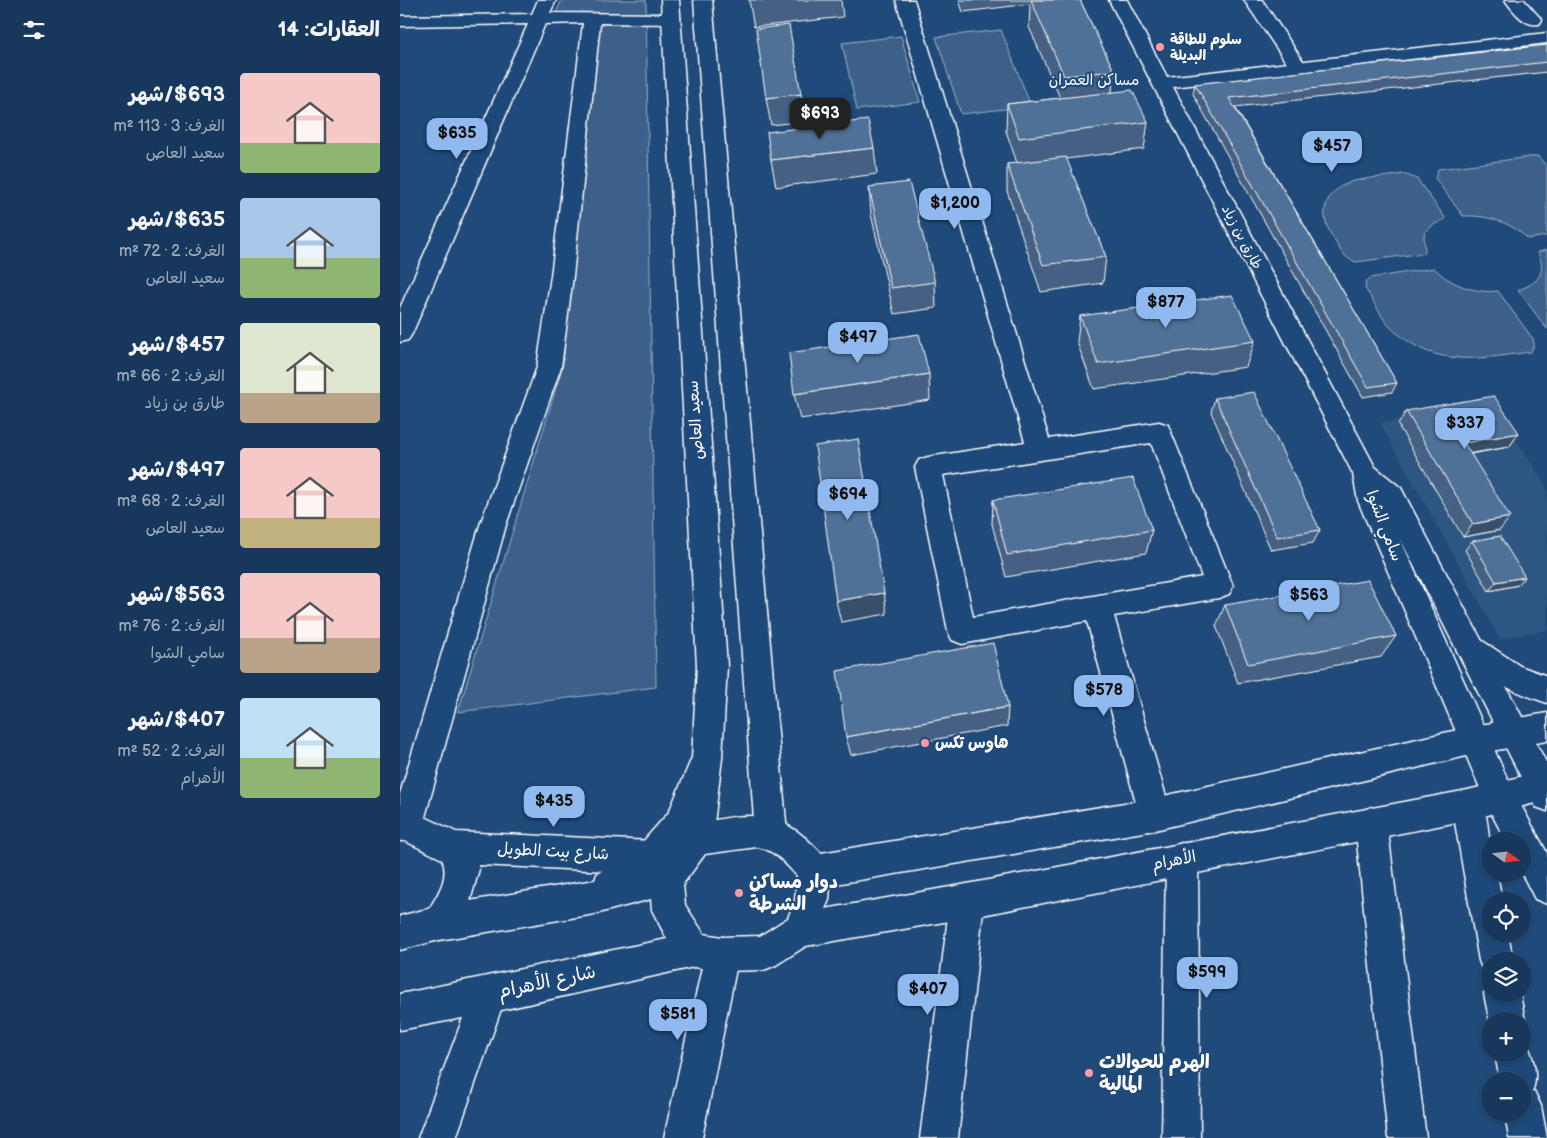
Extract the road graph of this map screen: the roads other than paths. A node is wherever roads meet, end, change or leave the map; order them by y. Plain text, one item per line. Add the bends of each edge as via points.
1 (547, 0) edge
2 (703, 0) edge
3 (906, 0) edge
4 (1118, 0) edge
5 (1252, 0) edge
6 (1514, 0) edge
7 (670, 9) edge
8 (410, 16) edge
9 (592, 18) junction
10 (538, 20) junction
11 (1532, 20) dead end
12 (1547, 38) edge
13 (400, 40) edge
14 (1298, 67) junction
15 (1161, 82) junction
16 (400, 334) edge
17 (1040, 450) junction
18 (1366, 474) junction
19 (1097, 608) junction
20 (1471, 649) junction
21 (1547, 690) edge
22 (1547, 727) edge
23 (1514, 734) junction
24 (1475, 740) junction
25 (707, 758) junction
26 (1545, 789) edge
27 (1499, 796) junction
28 (1468, 805) junction
29 (1155, 814) junction
30 (1371, 823) junction
31 (403, 825) edge
32 (771, 833) junction
33 (696, 840) junction
34 (454, 848) junction
35 (1182, 859) junction
36 (659, 868) junction
37 (814, 870) junction
38 (1547, 887) edge
39 (1484, 892) edge
40 (968, 901) junction
41 (438, 923) junction
42 (800, 930) junction
43 (400, 933) edge
44 (708, 952) junction
45 (488, 995) junction
46 (400, 1012) edge
47 (1525, 1122) edge
48 (437, 1138) edge
49 (683, 1138) edge
50 (939, 1138) edge
51 (1181, 1138) edge
52 (1407, 1138) edge
53 (1528, 1138) edge

1 - 10 street
2 - 32 street
3 - 17 street
4 - 15 street, طارق بن زياد
5 - 14 street
6 - 11 street
7 - 9 street
7 - 25 street, سعيد العاص via 712,666
8 - 10 street
8 - 13 street
9 - 10 street
9 - 31 street via 550,367 493,525
10 - 16 street
12 - 14 street
14 - 15 street
15 - 18 street, طارق بن زياد
17 - 19 street via 1159,432 1220,586
17 - 19 street via 928,467 962,631
18 - 20 street, سامي الشوا via 1392,495
18 - 24 street, سامي الشوا via 1371,501
19 - 29 street
20 - 21 street via 1510,675
20 - 23 street, سامي الشوا
22 - 23 street
23 - 24 street
23 - 26 street, سامي الشوا
24 - 27 street, سامي الشوا
24 - 29 street
25 - 33 street, سعيد العاص
25 - 36 street
26 - 27 street, الأهرام
27 - 28 street, الأهرام
27 - 38 street, سامي الشوا
28 - 30 street, الأهرام
28 - 39 street
29 - 37 street
30 - 35 street, الأهرام
30 - 52 street
31 - 34 street
32 - 33 street via 734,833
32 - 37 street via 795,850
33 - 36 street
34 - 36 street, شارع بيت الطويل
34 - 41 street via 463,869 457,893
35 - 40 street, الأهرام
35 - 51 street
36 - 41 street via 595,896
36 - 44 street via 669,910
37 - 42 street via 812,900
40 - 42 street, الأهرام
40 - 50 street
41 - 43 street
42 - 44 street via 764,953
44 - 45 street, شارع الأهرام
44 - 49 street
45 - 46 street, شارع الأهرام
45 - 48 street
47 - 53 street

